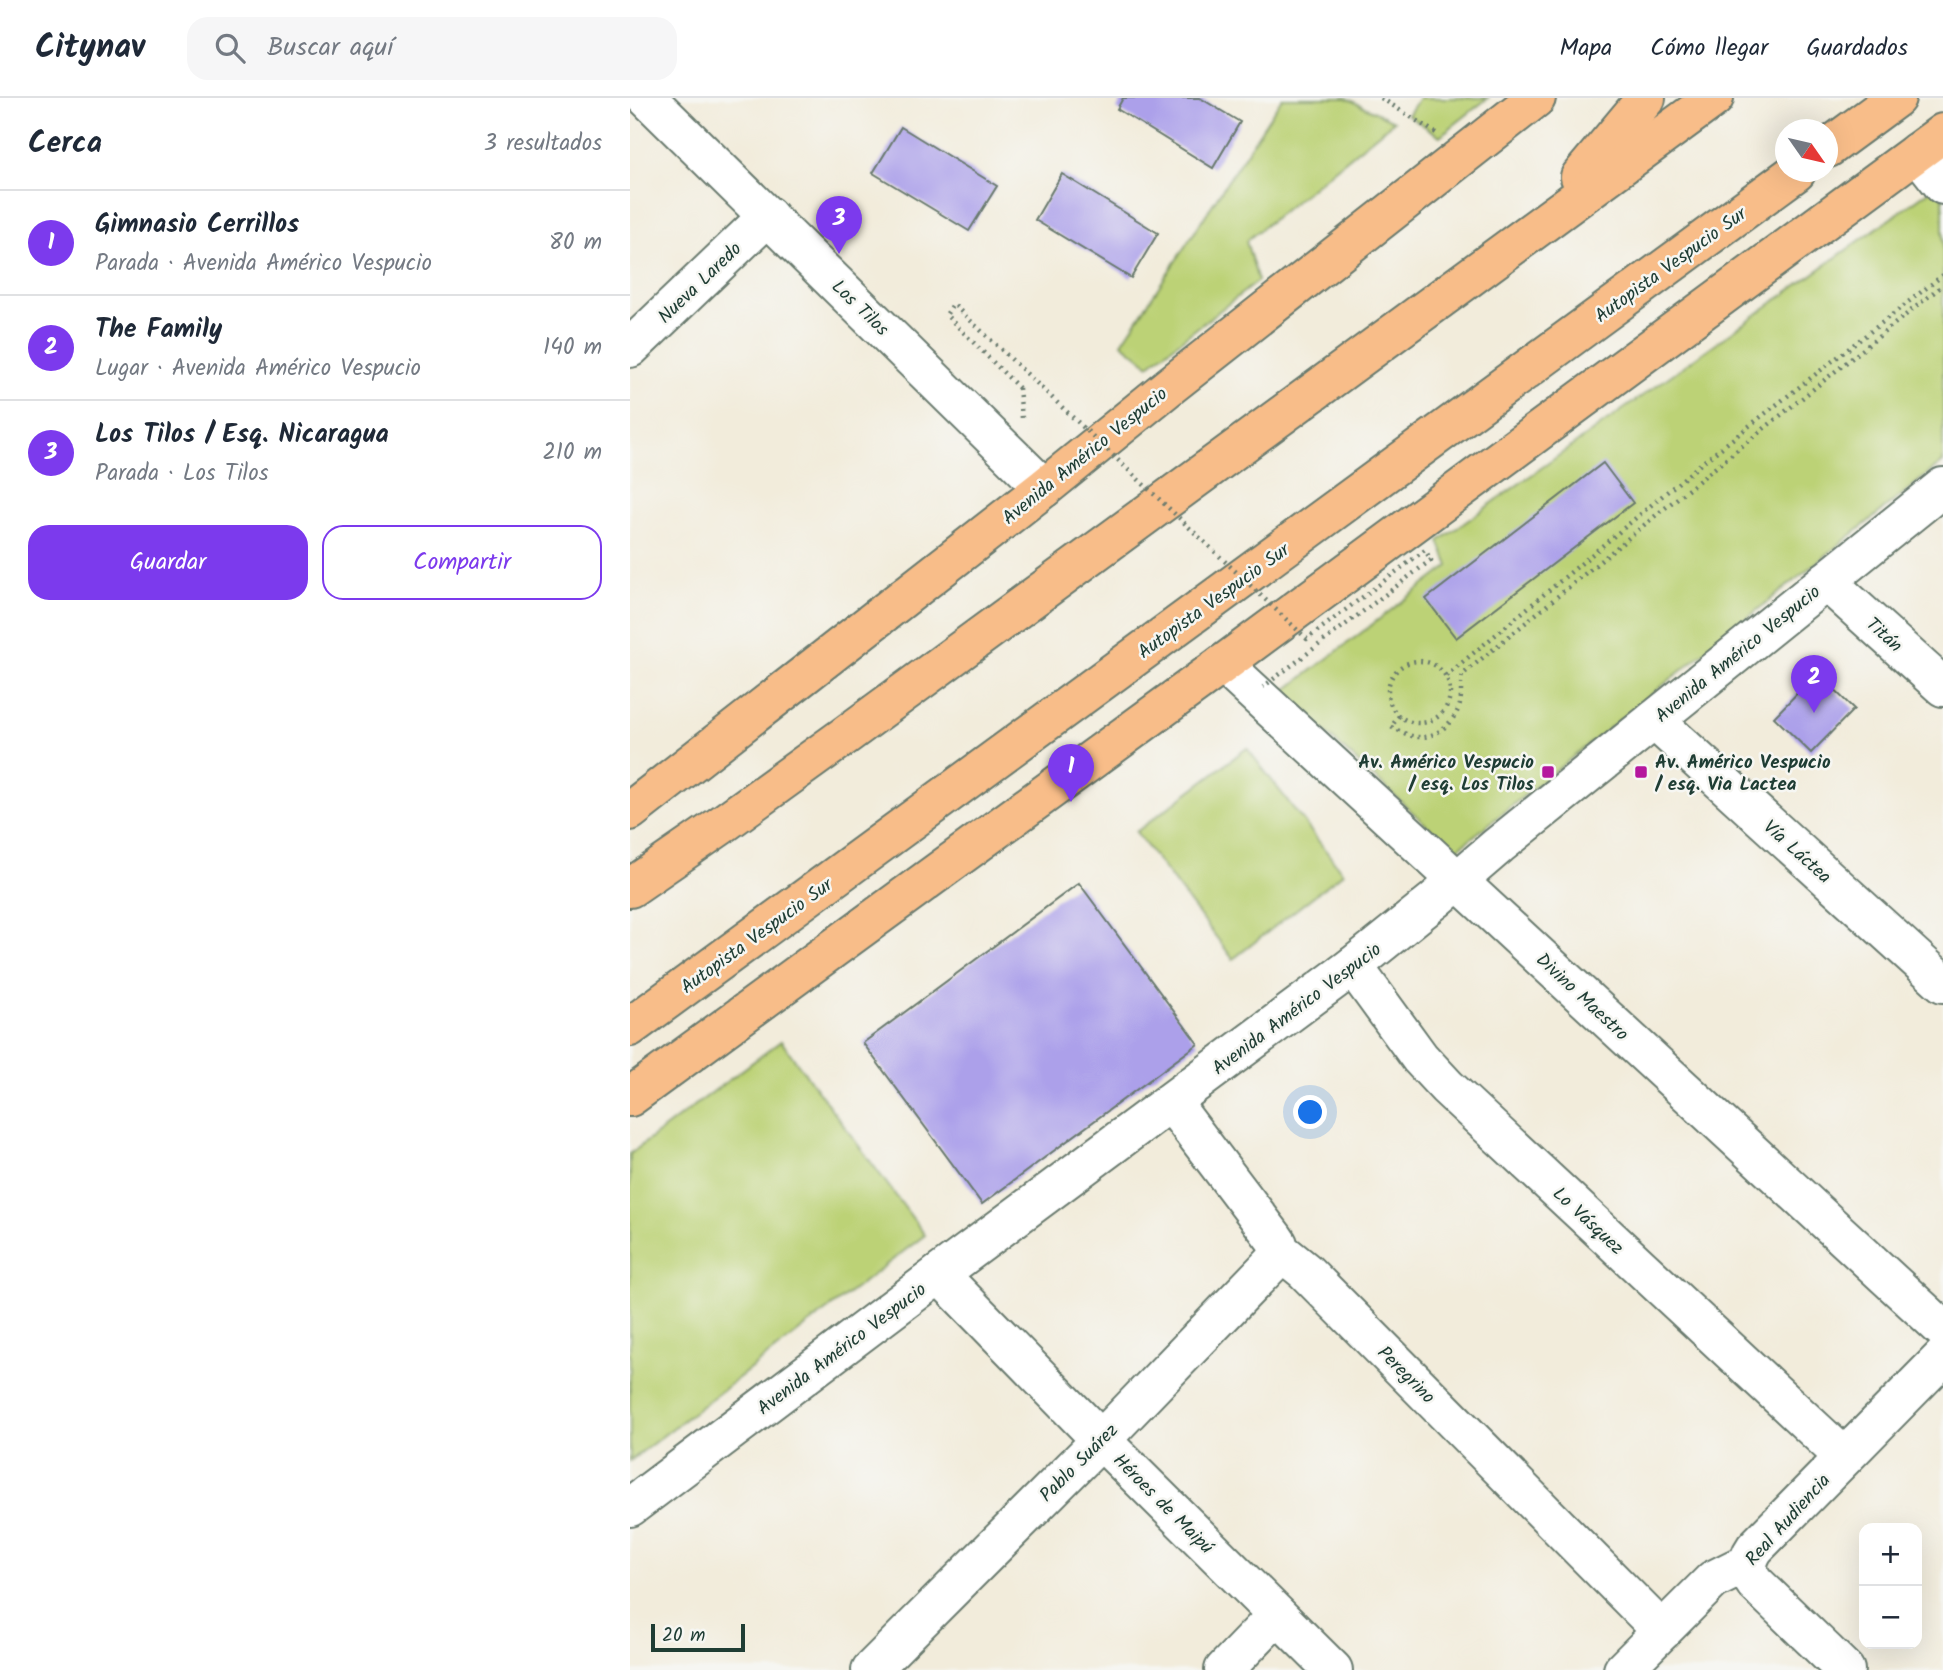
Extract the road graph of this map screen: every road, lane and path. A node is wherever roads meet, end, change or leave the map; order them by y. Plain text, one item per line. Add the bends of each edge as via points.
1 (648, 98) edge
2 (1381, 98) edge
3 (1536, 98) edge
4 (1646, 98) edge
5 (1714, 98) edge
6 (1896, 98) edge
7 (1838, 141) edge
8 (1930, 142) edge
9 (1467, 153) junction
10 (1782, 182) edge
11 (1943, 185) edge
12 (768, 216) junction
13 (1524, 237) junction
14 (1943, 275) edge
15 (1943, 285) edge
16 (630, 348) edge
17 (1019, 388) dead end
18 (1943, 487) edge
19 (1044, 488) junction
20 (1826, 581) junction
21 (1223, 664) junction
22 (1446, 676) junction
23 (1263, 687) dead end
24 (1943, 687) edge
25 (1399, 716) junction
26 (1654, 720) junction
27 (630, 811) edge
28 (1458, 881) junction
29 (630, 888) edge
30 (1353, 966) junction
31 (1943, 983) edge
32 (630, 1027) edge
33 (630, 1097) edge
34 (1171, 1102) junction
35 (1279, 1250) junction
36 (939, 1274) junction
37 (1943, 1329) edge
38 (1943, 1357) edge
39 (1101, 1440) junction
40 (1844, 1457) junction
41 (630, 1507) edge
42 (1747, 1567) junction
43 (1277, 1615) junction
44 (1662, 1631) junction
45 (871, 1670) edge
46 (1224, 1670) edge
47 (1333, 1670) edge
48 (1623, 1670) edge
49 (1845, 1670) edge

1 - 12 street, Los Tilos
2 - 9 path
3 - 9 main road, Avenida Américo Vespucio
4 - 13 main road
5 - 13 main road
6 - 7 main road
8 - 11 street
8 - 21 main road
9 - 19 main road, Avenida Américo Vespucio
10 - 32 main road, Autopista Vespucio Sur
12 - 16 street, Nueva Laredo
12 - 19 street, Los Tilos
13 - 29 main road via 720,827
14 - 22 path via 1703,462
15 - 25 path via 1462,675 1461,701 1444,728 1415,737 1391,727
17 - 23 path, bridge via 946,315 953,304 1307,639 1425,550 1431,560
18 - 20 street, Avenida Américo Vespucio
19 - 27 main road, Avenida Américo Vespucio
20 - 24 street, Titán
20 - 26 street, Avenida Américo Vespucio
21 - 28 street, Divino Maestro
21 - 33 main road
22 - 25 path via 1450,701 1438,717 1418,724
22 - 25 path via 1436,665 1416,660 1398,669 1388,687 1388,698
26 - 28 street, Avenida Américo Vespucio
26 - 31 street, Vía Láctea
28 - 30 street, Avenida Américo Vespucio
28 - 37 street, Divino Maestro
30 - 34 street, Avenida Américo Vespucio
30 - 40 street, Lo Vásquez via 1420,1058 1447,1087
34 - 35 street, Peregrino
34 - 36 street, Avenida Américo Vespucio
35 - 39 street, Pablo Suárez
35 - 44 street, Peregrino
36 - 39 street, Héroes de Maipú
36 - 41 street, Avenida Américo Vespucio
38 - 40 street, Real Audiencia
39 - 43 street, Héroes de Maipú
39 - 45 street, Pablo Suárez
40 - 42 street, Real Audiencia via 1755,1548
42 - 44 street, Real Audiencia via 1713,1580
42 - 49 street via 1755,1583
43 - 46 street
43 - 47 street, Héroes de Maipú
44 - 48 street, Real Audiencia

